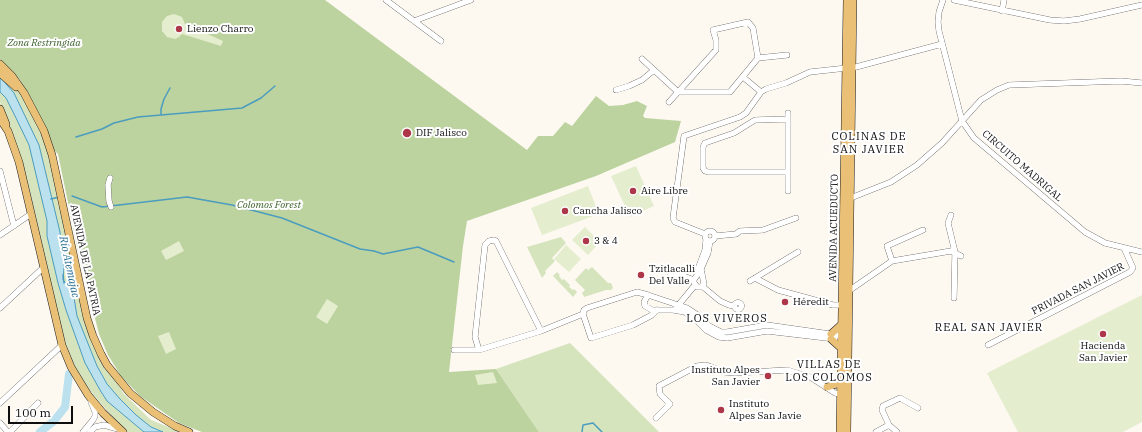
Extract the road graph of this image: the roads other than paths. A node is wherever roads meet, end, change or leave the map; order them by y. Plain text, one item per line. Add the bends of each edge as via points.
1 (386, 0) edge
2 (471, 0) edge
3 (847, 0) edge
4 (853, 0) edge
5 (943, 0) edge
6 (954, 0) edge
7 (1004, 0) edge
8 (1142, 5) edge
9 (1002, 11) junction
10 (414, 21) junction
11 (441, 41) dead end
12 (942, 44) junction
13 (787, 55) dead end
14 (758, 58) junction
15 (642, 59) dead end
16 (0, 64) edge
17 (849, 68) junction
18 (654, 70) junction
19 (0, 72) edge
20 (743, 77) junction
21 (1142, 83) edge
22 (616, 90) dead end
23 (678, 92) junction
24 (761, 92) junction
25 (24, 93) junction
26 (669, 102) dead end
27 (0, 109) edge
28 (744, 114) junction
29 (0, 119) edge
30 (962, 121) junction
31 (750, 123) junction
32 (8, 131) junction
33 (0, 171) edge
34 (788, 172) junction
35 (110, 178) dead end
36 (788, 191) dead end
37 (847, 199) junction
38 (111, 207) dead end
39 (31, 214) junction
40 (951, 215) dead end
41 (796, 218) dead end
42 (14, 226) junction
43 (923, 230) dead end
44 (0, 235) edge
45 (714, 236) junction
46 (707, 238) junction
47 (1124, 248) junction
48 (798, 252) dead end
49 (955, 252) junction
50 (1142, 252) edge
51 (962, 256) dead end
52 (892, 261) junction
53 (44, 267) junction
54 (678, 274) dead end
55 (698, 284) junction
56 (847, 294) junction
57 (648, 295) junction
58 (954, 298) dead end
59 (843, 305) junction
60 (734, 306) dead end
61 (0, 308) edge
62 (678, 308) junction
63 (657, 310) junction
64 (583, 314) junction
65 (842, 324) junction
66 (541, 330) junction
67 (831, 336) junction
68 (845, 338) junction
69 (62, 345) junction
70 (988, 345) dead end
71 (842, 349) junction
72 (454, 350) dead end
73 (479, 350) junction
74 (841, 380) junction
75 (827, 387) junction
76 (841, 394) junction
77 (88, 395) junction
78 (0, 403) edge
79 (38, 403) dead end
80 (918, 408) dead end
81 (656, 418) dead end
82 (0, 423) edge
83 (889, 425) junction
84 (88, 431) edge
85 (9, 432) edge
86 (123, 432) edge
87 (189, 432) edge
88 (840, 432) edge
89 (847, 432) edge
90 (876, 432) edge
91 (897, 432) edge

1 - 10 street
2 - 10 street
3 - 17 main road, AVENIDA ACUEDUCTO
4 - 17 main road, AVENIDA ACUEDUCTO
5 - 12 street, CIRCUITO MADRIGAL via 938,22
6 - 9 street
7 - 9 street
8 - 9 street via 1064,21
10 - 11 street
12 - 17 street
12 - 30 street, CIRCUITO MADRIGAL
13 - 14 street
14 - 20 street
14 - 23 street via 753,28 748,22 713,30 716,50
15 - 18 street
16 - 25 main road, AVENIDA DE LA PATRIA
17 - 24 street via 810,72
17 - 37 main road, AVENIDA ACUEDUCTO
18 - 22 street via 642,80
18 - 23 street
19 - 25 main road
20 - 23 street via 730,92
20 - 24 street
21 - 30 street via 1121,81 1009,86 981,100
23 - 26 street
24 - 28 street
25 - 87 main road, AVENIDA DE LA PATRIA via 44,131 52,154 87,318 101,354 130,393 153,412
27 - 32 main road
28 - 31 street
28 - 46 street via 684,136 673,218 675,222
29 - 32 main road
30 - 37 street via 936,149 911,170 891,182
30 - 47 street, CIRCUITO MADRIGAL via 974,138 1085,232 1104,243
31 - 34 street via 755,120 788,116
31 - 34 street via 734,133 704,143 705,171
32 - 39 main road via 19,162
33 - 42 street
34 - 36 street
35 - 38 street via 108,185
37 - 56 main road, AVENIDA ACUEDUCTO
39 - 42 street
39 - 53 main road
40 - 49 street via 948,223
41 - 45 street via 754,233
42 - 44 street
43 - 52 street via 887,246
45 - 46 street
45 - 46 street via 710,231
46 - 55 street via 698,269
46 - 55 street via 708,253
47 - 50 street, CIRCUITO MADRIGAL
47 - 70 street, PRIVADA SAN JAVIER via 1133,268 1130,272
48 - 59 street via 753,280 778,290 833,305
49 - 51 street
49 - 52 street
49 - 58 street
52 - 56 street
53 - 61 street
53 - 69 main road
54 - 55 street
55 - 60 street
55 - 62 street
56 - 59 main road, AVENIDA ACUEDUCTO
56 - 68 main road, AVENIDA ACUEDUCTO
57 - 62 street
57 - 63 street via 645,298 645,306
57 - 64 street via 637,292 587,308
59 - 65 main road, AVENIDA ACUEDUCTO
62 - 63 street
62 - 67 street via 692,316 713,335 727,338 739,333 767,330
63 - 64 street via 633,325 591,338
64 - 66 street
65 - 67 main road
65 - 68 main road, AVENIDA ACUEDUCTO
66 - 73 street
66 - 73 street via 496,241 489,240 485,245 475,337
67 - 68 street
67 - 71 main road
68 - 71 main road, AVENIDA ACUEDUCTO
68 - 89 main road, AVENIDA ACUEDUCTO
69 - 77 main road via 70,367
69 - 78 street
71 - 74 main road, AVENIDA ACUEDUCTO
72 - 73 street
74 - 75 main road
74 - 76 main road, AVENIDA ACUEDUCTO
75 - 76 street
75 - 81 street via 810,377 787,370 735,374 698,366 659,386 660,394 670,404
76 - 88 main road, AVENIDA ACUEDUCTO
77 - 84 street via 95,412
77 - 86 main road via 103,414
79 - 85 street
80 - 83 street via 900,398 886,404 882,410
82 - 85 street
83 - 90 street
83 - 91 street
84 - 86 street via 104,425

